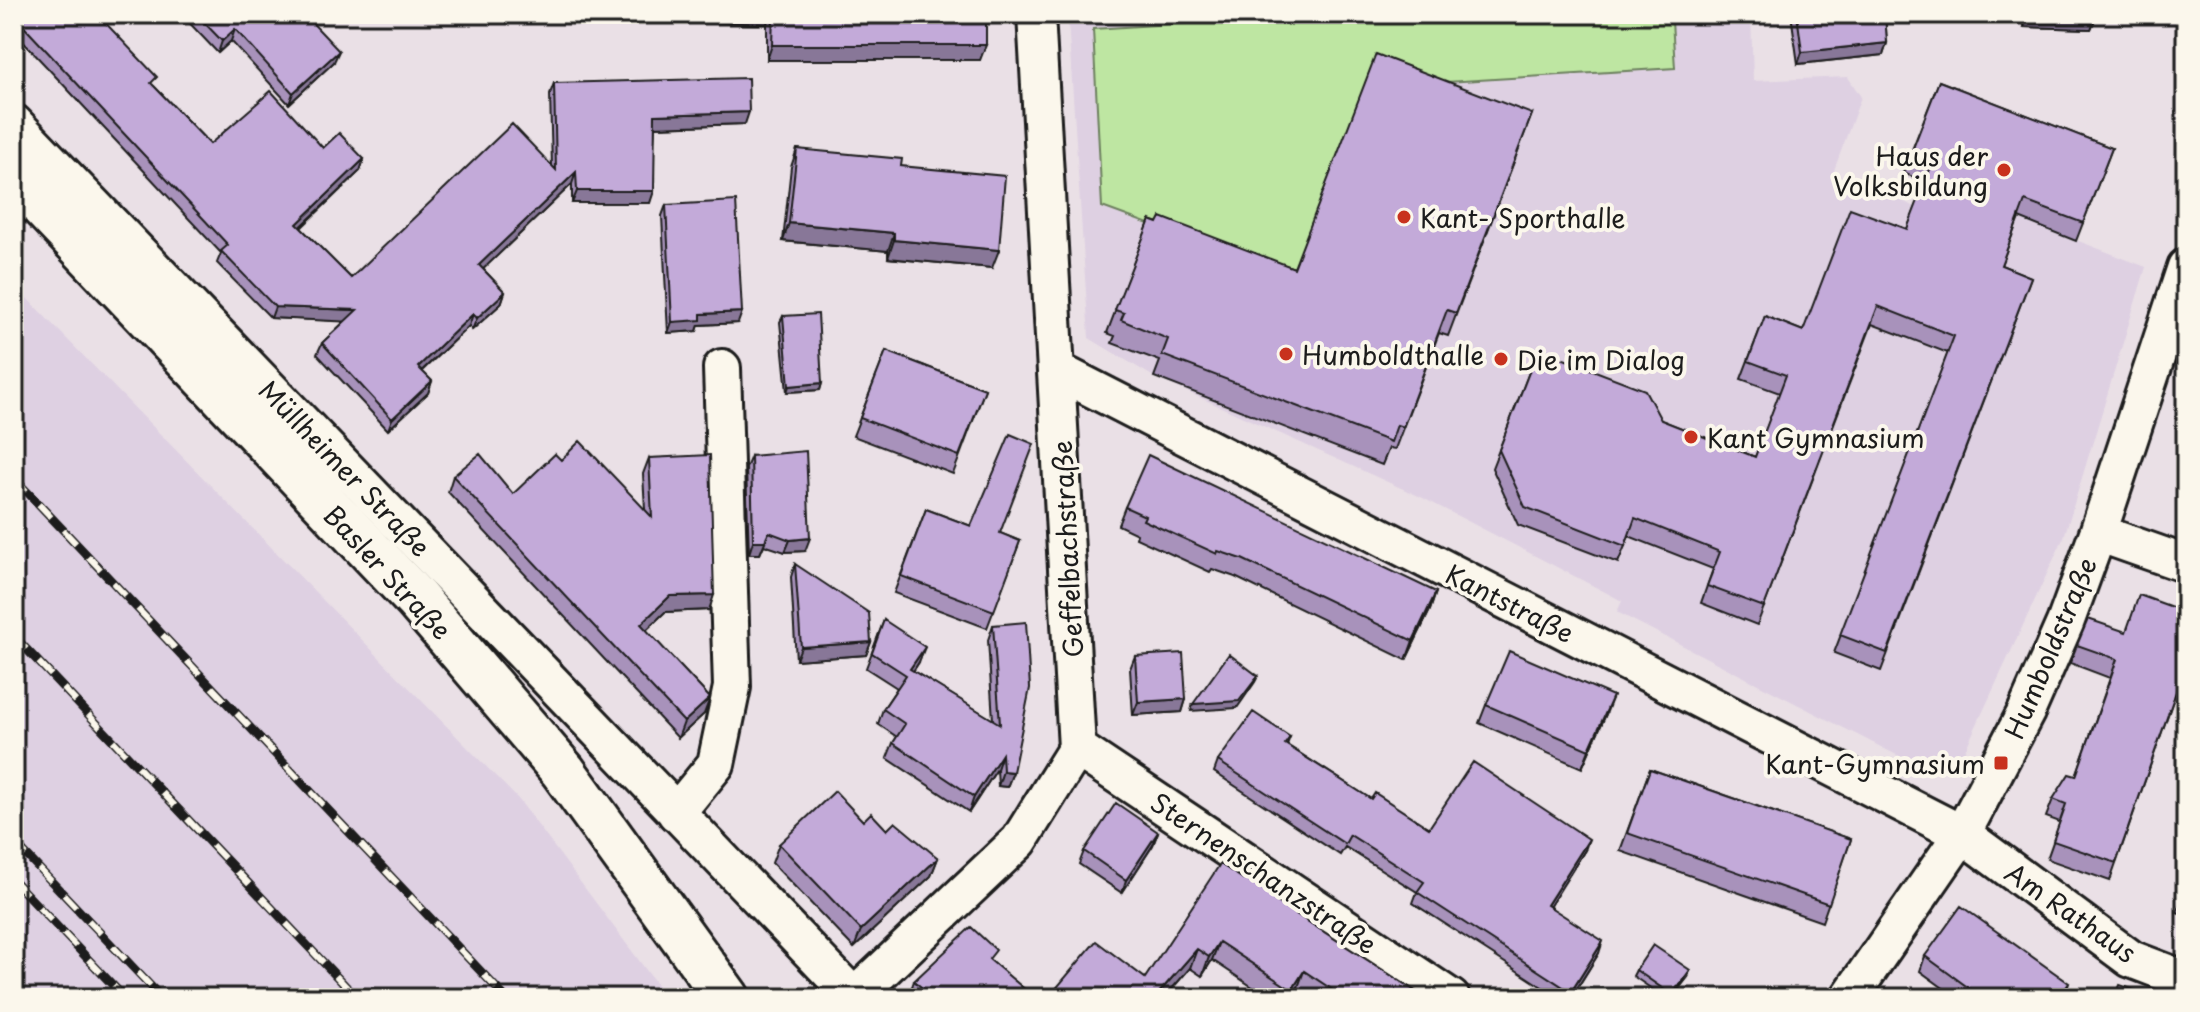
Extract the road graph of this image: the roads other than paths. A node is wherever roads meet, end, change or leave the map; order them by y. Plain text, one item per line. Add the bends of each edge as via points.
1 (1036, 14) edge
2 (14, 123) edge
3 (14, 176) edge
4 (2186, 267) edge
5 (722, 368) dead end
6 (1058, 371) junction
7 (2098, 533) junction
8 (2186, 564) edge
9 (1077, 748) junction
10 (676, 813) junction
11 (1962, 834) junction
12 (2186, 980) edge
13 (727, 998) edge
14 (855, 998) edge
15 (1451, 998) edge
16 (1849, 998) edge

1 - 6 street, Geffelbachstraße
2 - 10 street, Müllheimer Straße
3 - 13 main road, Basler Straße via 416,599 563,771
4 - 7 street, Humboldstraße
5 - 10 street via 732,687 716,764
6 - 9 street, Geffelbachstraße
6 - 11 street, Kantstraße
7 - 8 street
7 - 11 street, Humboldstraße via 2026,712
9 - 14 street via 1019,841
9 - 15 street, Sternenschanzstraße
10 - 14 street, Müllheimer Straße
11 - 12 street, Am Rathaus via 2131,959
11 - 16 street, Humboldstraße

